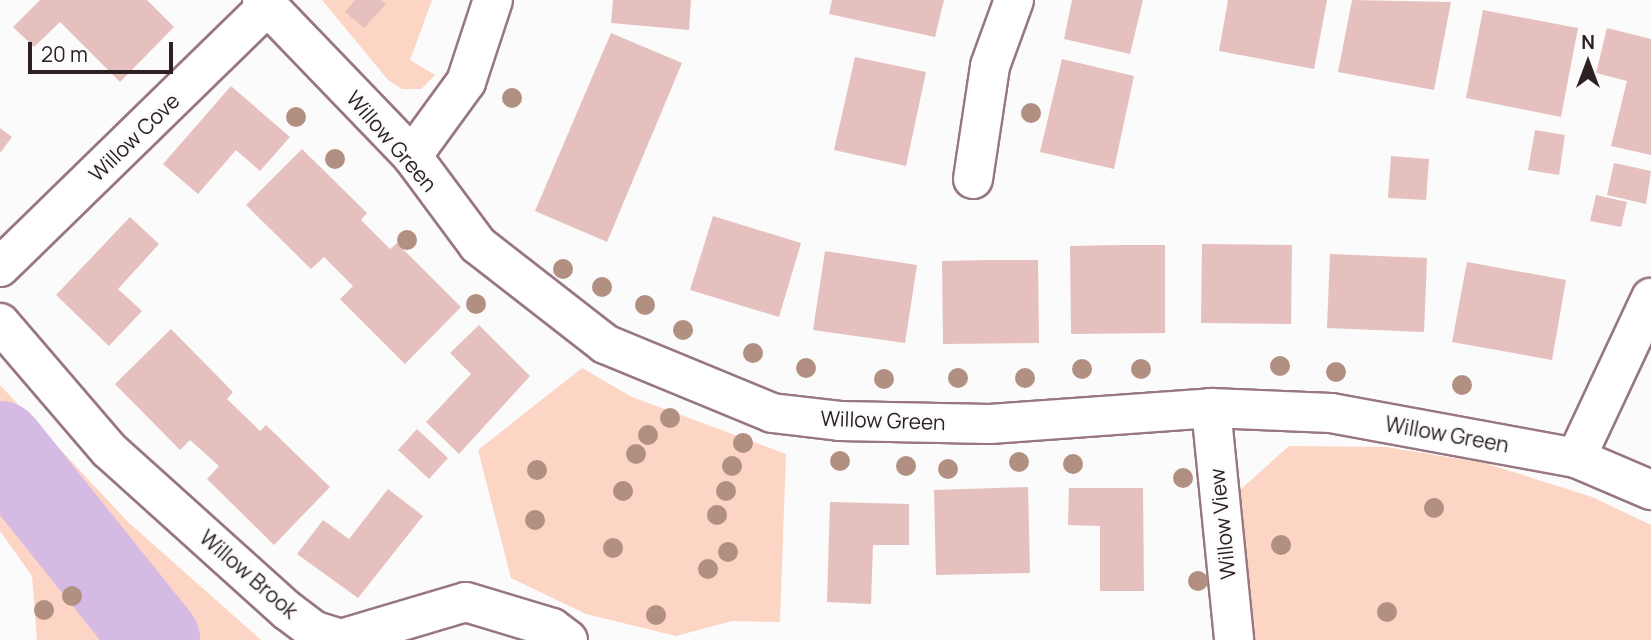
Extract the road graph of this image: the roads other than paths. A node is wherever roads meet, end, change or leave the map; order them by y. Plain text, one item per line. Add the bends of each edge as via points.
1 (493, 0) edge
2 (1014, 0) edge
3 (264, 3) edge
4 (412, 156) junction
5 (973, 179) dead end
6 (0, 267) edge
7 (1651, 298) edge
8 (0, 323) edge
9 (1211, 408) junction
10 (1576, 458) junction
11 (1651, 490) edge
12 (568, 640) edge
13 (1234, 640) edge

1 - 4 street via 466,82
2 - 5 street via 990,66
3 - 4 street, Willow Green
3 - 6 street, Willow Cove
4 - 9 street, Willow Green via 478,245 605,344 772,413 840,421 990,424
7 - 10 street
8 - 12 street, Willow Brook via 109,450 315,631 341,639 466,602 552,628
9 - 10 street, Willow Green via 1331,413
9 - 13 street, Willow View
10 - 11 street, Willow Green

